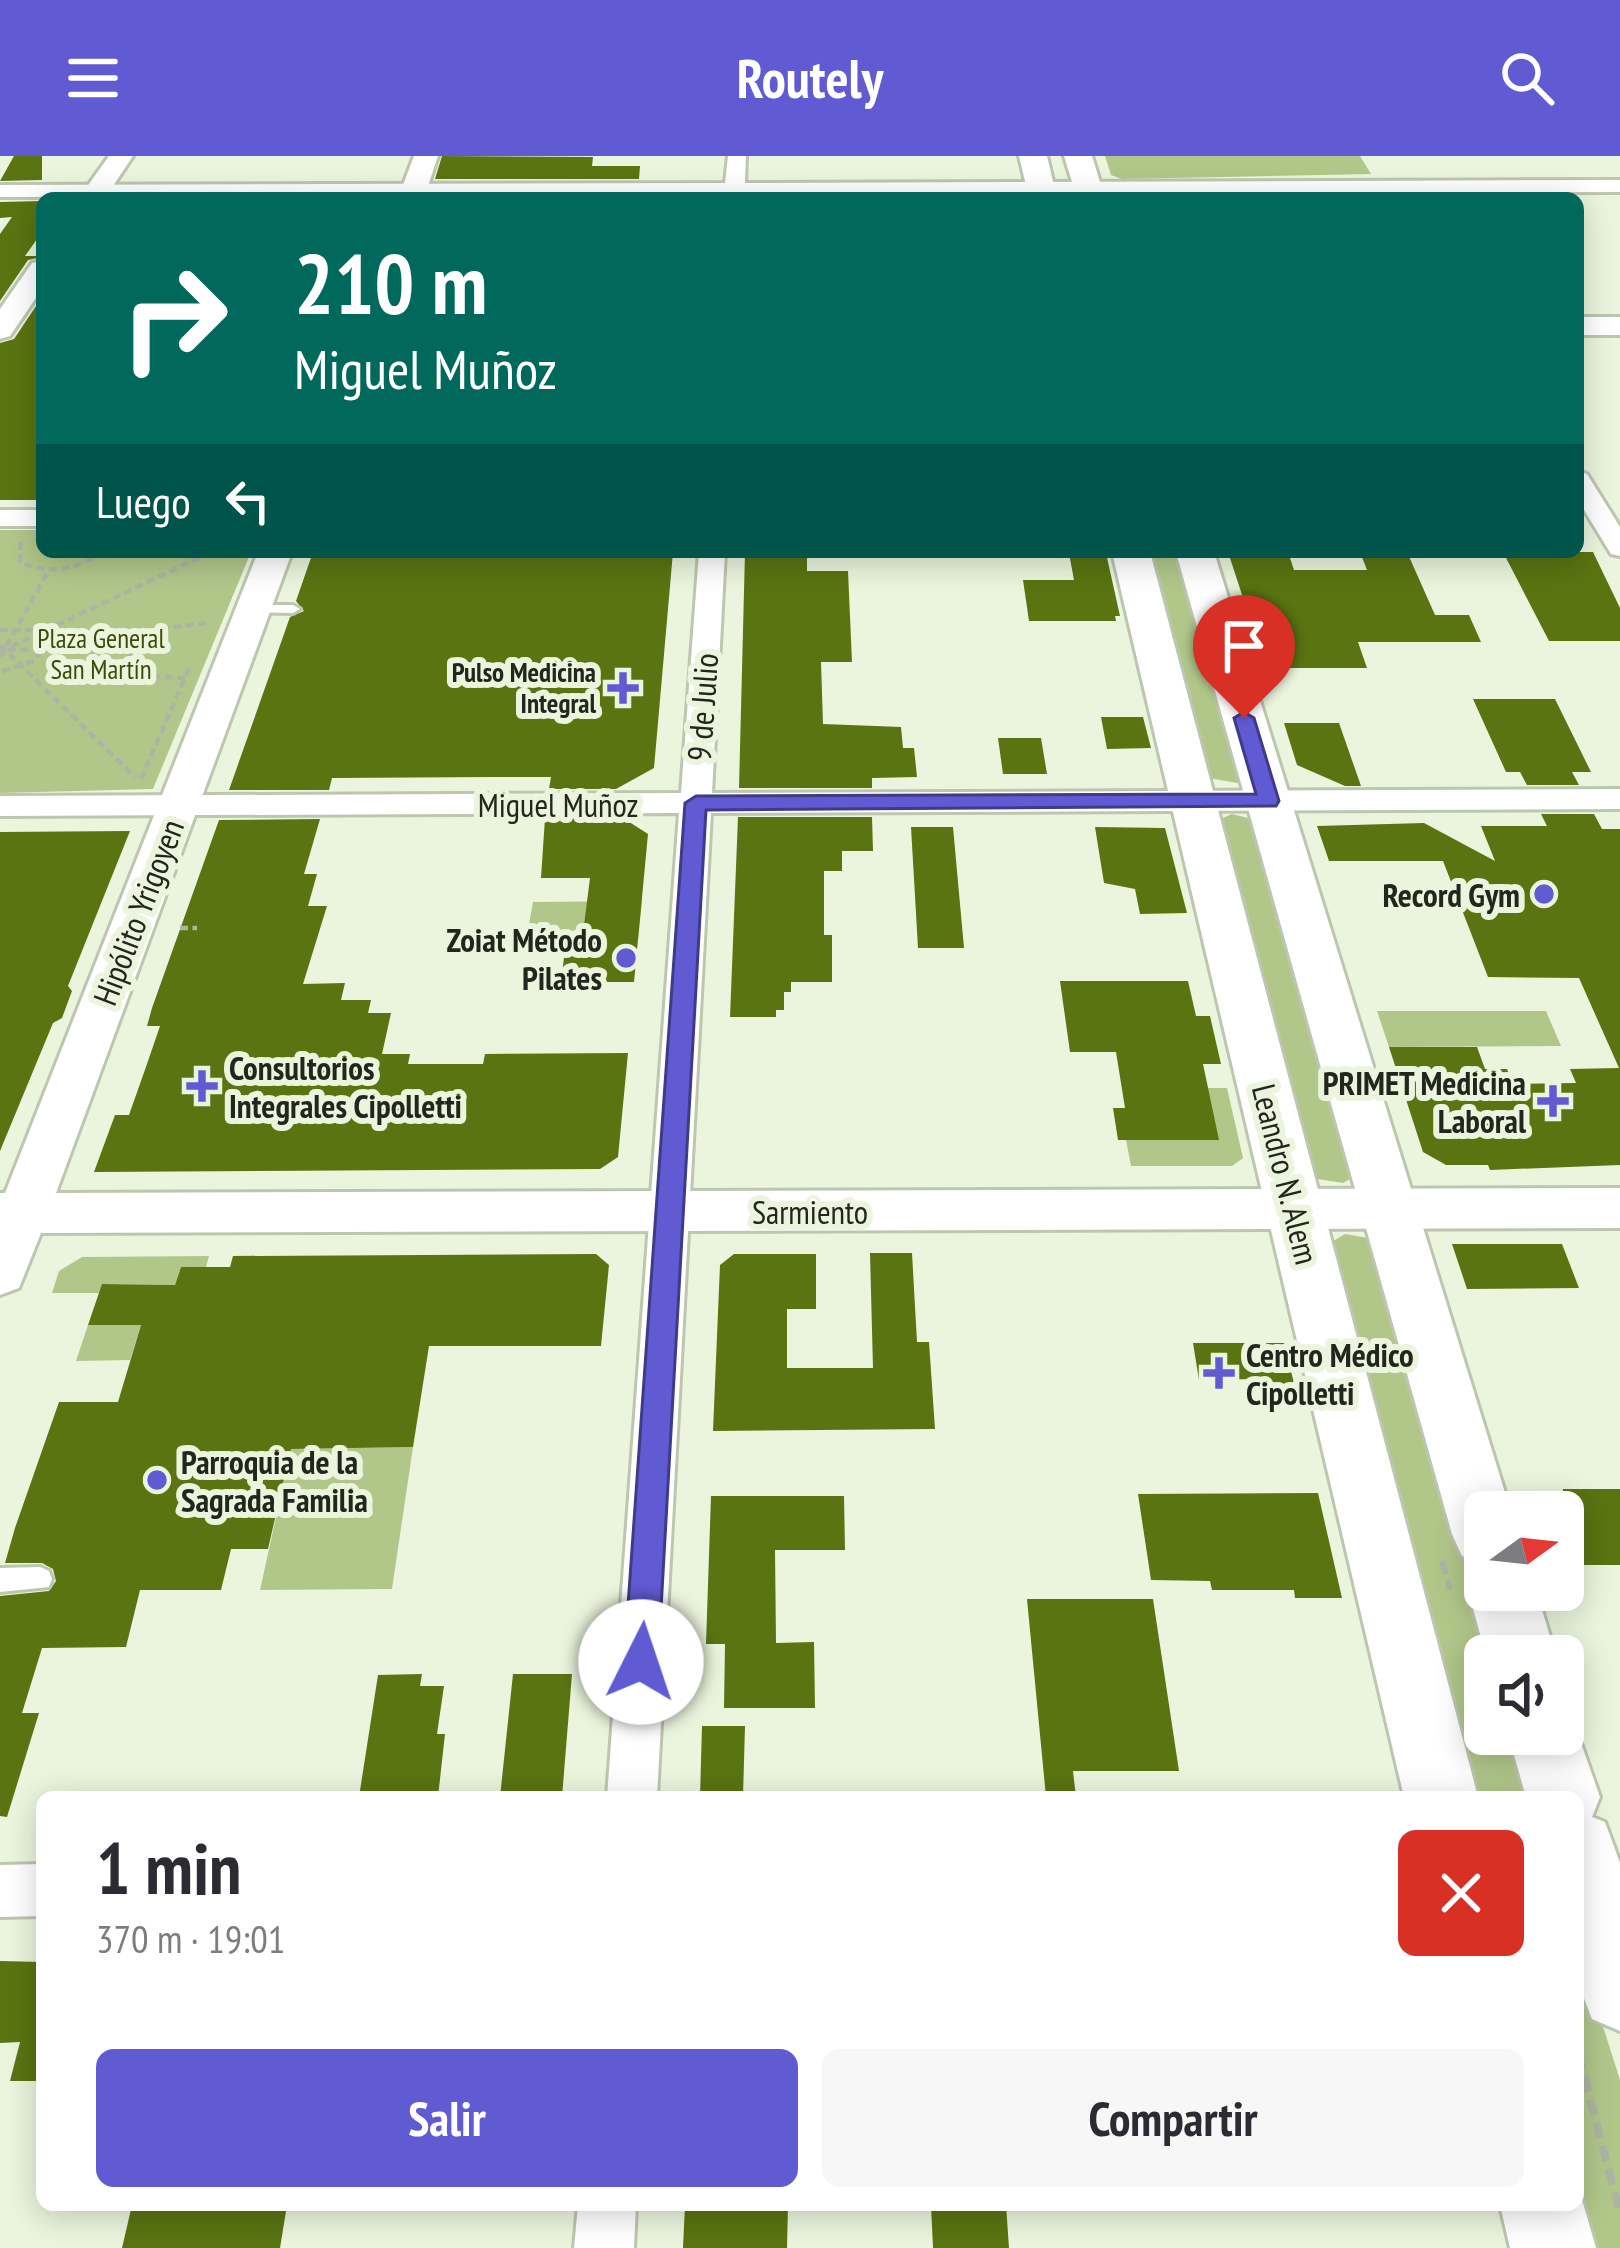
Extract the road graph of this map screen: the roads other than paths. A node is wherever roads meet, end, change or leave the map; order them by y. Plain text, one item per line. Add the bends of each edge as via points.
1 (121, 156) edge
2 (427, 156) edge
3 (737, 156) edge
4 (1033, 156) edge
5 (1078, 156) edge
6 (1399, 185) edge
7 (1620, 186) edge
8 (0, 191) edge
9 (36, 192) edge
10 (95, 192) edge
11 (413, 192) edge
12 (734, 192) edge
13 (1042, 192) edge
14 (1089, 192) edge
15 (1128, 192) edge
16 (36, 278) edge
17 (1584, 326) edge
18 (1620, 326) edge
19 (0, 330) edge
20 (36, 330) edge
21 (1599, 512) edge
22 (0, 518) edge
23 (33, 527) edge
24 (1620, 548) edge
25 (271, 558) edge
26 (712, 558) edge
27 (1133, 558) edge
28 (1197, 558) edge
29 (235, 607) junction
30 (293, 609) dead end
31 (1620, 800) edge
32 (1194, 801) junction
33 (1268, 801) junction
34 (696, 803) junction
35 (178, 805) junction
36 (0, 806) edge
37 (1620, 1208) edge
38 (1295, 1209) junction
39 (1389, 1209) junction
40 (670, 1211) junction
41 (11, 1213) edge
42 (0, 1273) edge
43 (1472, 1491) edge
44 (0, 1580) edge
45 (40, 1580) dead end
46 (1550, 1755) edge
47 (632, 1791) edge
48 (1440, 1791) edge
49 (1561, 1791) edge
50 (1584, 1879) edge
51 (36, 1890) edge
52 (0, 1891) edge
53 (1620, 1991) edge
54 (607, 2211) edge
55 (1544, 2211) edge
56 (604, 2248) edge
57 (1553, 2248) edge

1 - 10 street
2 - 11 street
3 - 12 street
4 - 13 main road
5 - 14 main road
6 - 7 street
6 - 15 street
8 - 9 street
16 - 19 street
17 - 18 street
19 - 20 street
21 - 24 street
22 - 23 street
25 - 29 street, Hipólito Yrigoyen
26 - 34 street, 9 de Julio
27 - 32 main road, Leandro N. Alem
28 - 33 main road
29 - 30 lane
29 - 35 street, Hipólito Yrigoyen
31 - 33 street, Miguel Muñoz
32 - 33 street, Miguel Muñoz
32 - 34 street, Miguel Muñoz
32 - 38 main road, Leandro N. Alem
33 - 39 main road
34 - 35 street, Miguel Muñoz
34 - 40 street, 9 de Julio
35 - 36 street, Miguel Muñoz
35 - 41 street, Hipólito Yrigoyen
37 - 39 street, Sarmiento
38 - 39 street, Sarmiento
38 - 40 street, Sarmiento
38 - 48 main road, Leandro N. Alem
39 - 43 main road
40 - 41 street, Sarmiento
40 - 47 street, 9 de Julio
41 - 42 street, Hipólito Yrigoyen
44 - 45 lane
46 - 49 main road
50 - 53 main road
51 - 52 street
54 - 56 street
55 - 57 main road

